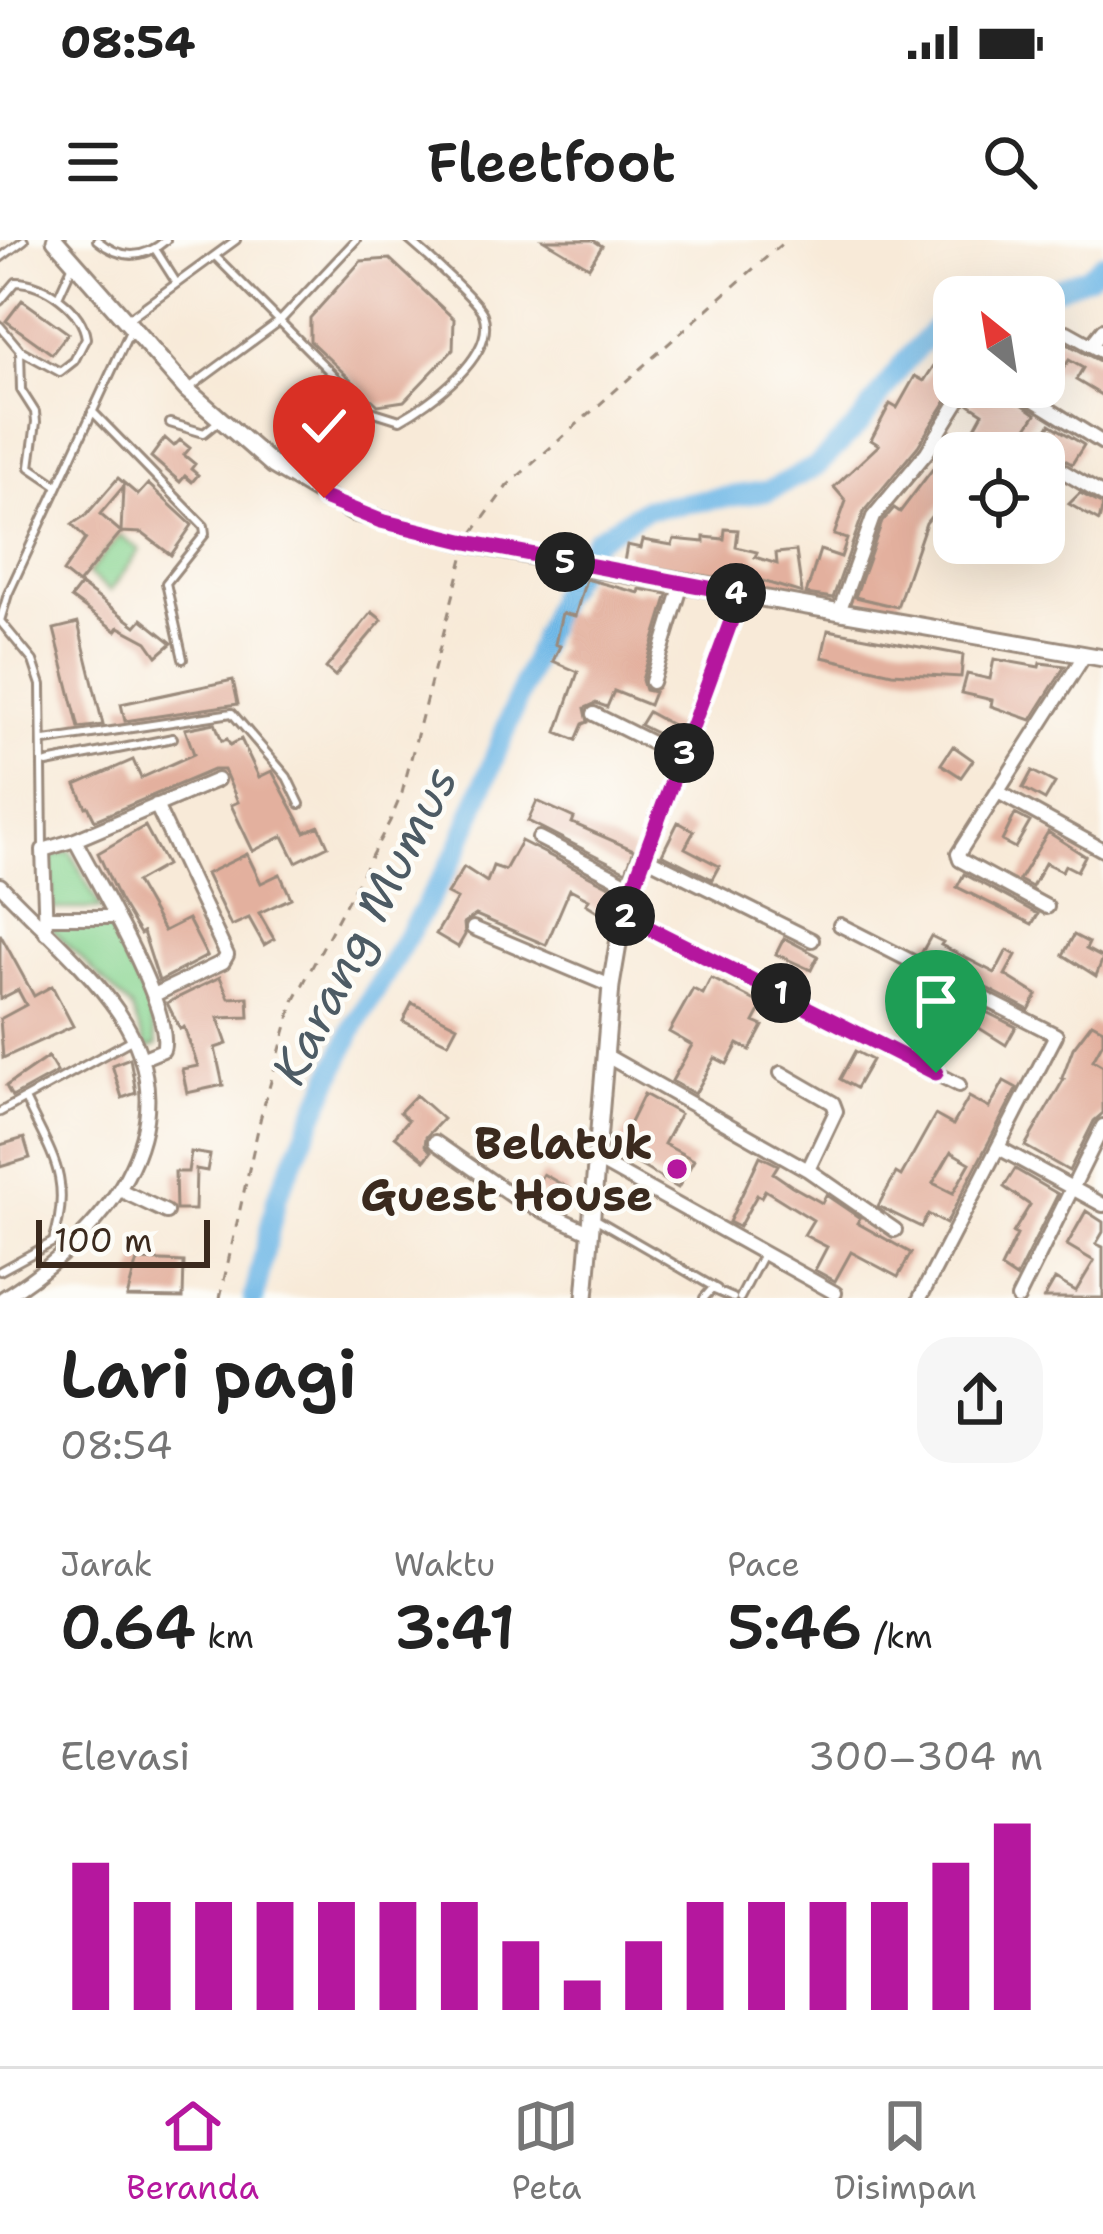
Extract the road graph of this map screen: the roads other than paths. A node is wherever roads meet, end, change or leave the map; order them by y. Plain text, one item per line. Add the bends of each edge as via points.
1 (24, 240) edge
2 (55, 240) edge
3 (97, 240) edge
4 (166, 240) edge
5 (236, 240) edge
6 (356, 240) edge
7 (409, 240) edge
8 (155, 249) junction
9 (214, 256) junction
10 (0, 258) edge
11 (74, 262) junction
12 (176, 282) junction
13 (58, 297) junction
14 (0, 301) edge
15 (280, 321) junction
16 (128, 325) junction
17 (0, 326) edge
18 (1103, 330) edge
19 (1067, 332) dead end
20 (1097, 349) edge
21 (20, 350) junction
22 (187, 390) junction
23 (954, 408) edge
24 (1047, 408) edge
25 (92, 411) junction
26 (221, 419) junction
27 (170, 422) dead end
28 (1103, 443) edge
29 (1065, 472) edge
30 (58, 486) junction
31 (1103, 495) edge
32 (682, 584) junction
33 (4, 592) edge
34 (741, 594) junction
35 (839, 612) junction
36 (0, 621) edge
37 (1084, 656) junction
38 (1103, 658) edge
39 (183, 659) dead end
40 (652, 682) dead end
41 (594, 714) dead end
42 (172, 739) dead end
43 (45, 740) junction
44 (682, 758) junction
45 (45, 764) junction
46 (217, 780) dead end
47 (998, 792) junction
48 (300, 804) dead end
49 (156, 805) junction
50 (539, 838) dead end
51 (76, 840) junction
52 (44, 850) junction
53 (1103, 850) edge
54 (643, 856) junction
55 (0, 885) edge
56 (632, 886) junction
57 (1047, 907) dead end
58 (623, 915) junction
59 (46, 917) junction
60 (114, 917) junction
61 (841, 925) dead end
62 (473, 928) dead end
63 (46, 933) junction
64 (812, 940) dead end
65 (611, 986) junction
66 (154, 995) junction
67 (133, 1039) junction
68 (605, 1055) junction
69 (142, 1059) junction
70 (781, 1073) dead end
71 (959, 1085) dead end
72 (26, 1101) junction
73 (0, 1112) edge
74 (1103, 1126) edge
75 (435, 1142) dead end
76 (999, 1148) junction
77 (597, 1160) junction
78 (808, 1170) junction
79 (1071, 1189) junction
80 (122, 1191) junction
81 (1103, 1205) edge
82 (166, 1212) dead end
83 (590, 1224) junction
84 (895, 1230) dead end
85 (53, 1242) junction
86 (66, 1252) junction
87 (763, 1254) junction
88 (0, 1271) edge
89 (717, 1289) junction
90 (835, 1293) dead end
91 (3, 1298) edge
92 (584, 1298) edge
93 (704, 1298) edge
94 (736, 1298) edge
95 (920, 1298) edge
96 (1018, 1298) edge

1 - 10 lane
2 - 11 street
3 - 8 lane via 127,256
4 - 8 lane
5 - 9 lane
6 - 15 lane
7 - 15 lane via 483,311 477,355 431,403 400,420 368,410
8 - 12 lane
9 - 12 lane
9 - 15 lane
11 - 13 lane
11 - 16 street
12 - 16 lane
13 - 14 lane via 20,280
13 - 21 lane via 86,330 74,361 60,372
15 - 22 lane
16 - 22 street
16 - 25 lane
17 - 21 lane
18 - 20 street
19 - 20 street
21 - 30 lane via 21,390 36,422 30,466
22 - 26 street
23 - 35 street via 874,517
24 - 28 street
25 - 30 lane
25 - 39 lane via 204,526 166,583
26 - 27 lane via 204,433
26 - 32 street via 324,498 381,521
29 - 31 street
30 - 33 lane
32 - 34 street
32 - 40 street
33 - 36 lane
34 - 35 street
34 - 44 street
35 - 37 street
36 - 43 lane via 38,671
37 - 38 street
37 - 47 street
41 - 44 street
42 - 45 lane
43 - 45 lane
43 - 48 lane via 232,713
44 - 54 street
45 - 52 lane
46 - 49 street
47 - 53 street
47 - 57 street via 958,856
49 - 51 street
49 - 66 street via 227,955
50 - 56 street
51 - 52 street
51 - 60 street
52 - 59 street
54 - 56 street
54 - 64 street
55 - 63 street
56 - 58 street
58 - 65 street
58 - 71 street
59 - 60 street
59 - 63 street
60 - 66 street
61 - 76 street via 1056,1035
62 - 65 street
63 - 67 street
65 - 68 street
66 - 69 street via 166,1044
67 - 69 street
67 - 72 lane
68 - 77 street
68 - 78 street
69 - 80 street via 146,1109
70 - 78 street via 836,1111
72 - 73 lane
72 - 85 lane via 62,1183
74 - 79 street
75 - 83 street via 518,1199
76 - 79 street
76 - 95 street
77 - 83 street
77 - 87 street
78 - 84 street
79 - 81 street
79 - 96 street
80 - 82 street
80 - 86 street
83 - 89 lane
83 - 92 street
85 - 86 lane
85 - 88 lane
86 - 91 street
87 - 90 street
87 - 94 lane
89 - 93 lane
89 - 94 lane

